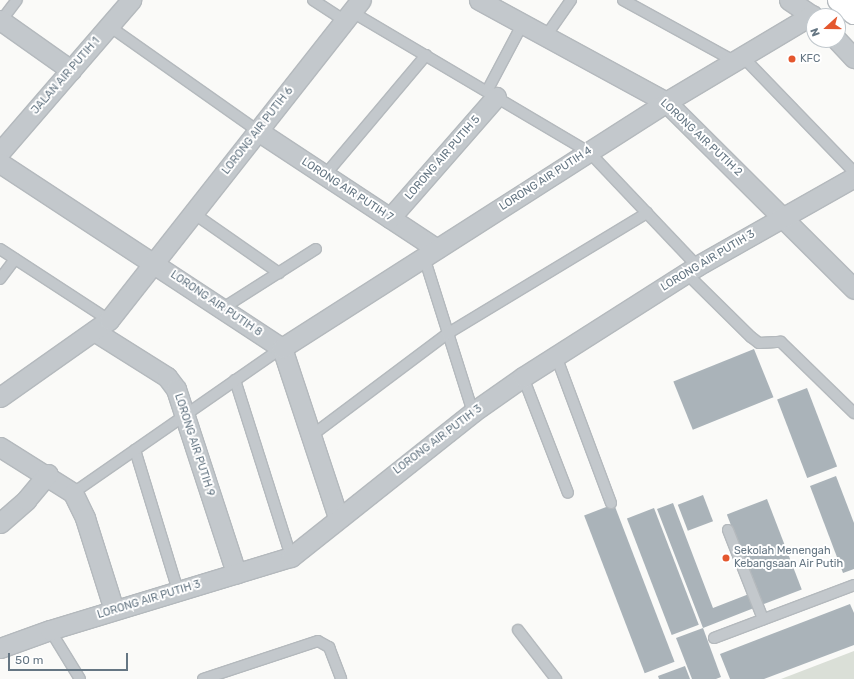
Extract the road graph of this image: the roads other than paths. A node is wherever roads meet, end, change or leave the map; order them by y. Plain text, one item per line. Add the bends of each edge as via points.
1 (17, 0) edge
2 (131, 0) edge
3 (313, 0) edge
4 (479, 0) edge
5 (571, 0) edge
6 (623, 0) edge
7 (789, 0) edge
8 (839, 0) edge
9 (353, 11) edge
10 (806, 11) edge
11 (854, 13) edge
12 (1, 20) edge
13 (806, 20) edge
14 (523, 23) junction
15 (109, 26) junction
16 (546, 36) junction
17 (845, 48) edge
18 (426, 55) junction
19 (854, 58) edge
20 (738, 59) junction
21 (71, 70) junction
22 (492, 94) junction
23 (666, 102) junction
24 (258, 131) junction
25 (0, 152) edge
26 (589, 152) junction
27 (0, 163) edge
28 (854, 172) edge
29 (325, 175) junction
30 (854, 177) edge
31 (647, 213) junction
32 (193, 214) junction
33 (783, 216) junction
34 (390, 218) junction
35 (316, 248) dead end
36 (0, 249) edge
37 (430, 253) junction
38 (15, 259) junction
39 (154, 262) junction
40 (692, 269) junction
41 (279, 272) junction
42 (0, 278) edge
43 (854, 289) edge
44 (223, 308) junction
45 (102, 325) junction
46 (447, 334) junction
47 (282, 348) junction
48 (556, 356) junction
49 (523, 377) junction
50 (235, 380) junction
51 (0, 397) edge
52 (473, 412) junction
53 (854, 413) edge
54 (184, 416) junction
55 (311, 436) junction
56 (0, 447) edge
57 (135, 450) junction
58 (48, 474) junction
59 (73, 493) junction
60 (568, 493) dead end
61 (611, 503) dead end
62 (338, 517) junction
63 (0, 523) edge
64 (728, 530) dead end
65 (290, 557) junction
66 (236, 573) junction
67 (854, 585) edge
68 (178, 591) junction
69 (114, 610) junction
70 (763, 619) junction
71 (50, 630) junction
72 (518, 630) dead end
73 (714, 638) dead end
74 (0, 648) edge
75 (80, 679) edge
76 (203, 679) edge
77 (341, 679) edge
78 (556, 679) edge

1 - 12 lane
2 - 15 street, JALAN AIR PUTIH 1
3 - 9 lane
4 - 14 street, LORONG AIR PUTIH 2
5 - 16 lane
6 - 20 lane
7 - 10 street
8 - 11 highway
9 - 18 lane
9 - 24 street, LORONG AIR PUTIH 6
12 - 21 street
13 - 20 street, LORONG AIR PUTIH 4
14 - 16 street, LORONG AIR PUTIH 2
14 - 22 lane
15 - 21 street, JALAN AIR PUTIH 1
15 - 24 lane
16 - 23 street, LORONG AIR PUTIH 2
17 - 19 street
18 - 22 lane
18 - 29 lane
20 - 23 street, LORONG AIR PUTIH 4
20 - 28 lane
21 - 25 street, JALAN AIR PUTIH 1
22 - 26 lane
22 - 34 street, LORONG AIR PUTIH 5
23 - 26 street, LORONG AIR PUTIH 4
23 - 33 street, LORONG AIR PUTIH 2
24 - 29 street, LORONG AIR PUTIH 7
24 - 32 street, LORONG AIR PUTIH 6
26 - 31 lane
26 - 37 street, LORONG AIR PUTIH 4
27 - 39 street, LORONG AIR PUTIH 8
29 - 34 street, LORONG AIR PUTIH 7
30 - 33 street, LORONG AIR PUTIH 3
31 - 40 lane
31 - 46 lane
32 - 39 street, LORONG AIR PUTIH 6
32 - 41 lane
33 - 40 street, LORONG AIR PUTIH 3
33 - 43 street, LORONG AIR PUTIH 2
34 - 37 street, LORONG AIR PUTIH 7
35 - 41 lane
36 - 38 lane
37 - 46 lane
37 - 47 street, LORONG AIR PUTIH 4
38 - 42 lane
38 - 45 lane
39 - 44 street, LORONG AIR PUTIH 8
39 - 45 street, LORONG AIR PUTIH 6
40 - 48 street, LORONG AIR PUTIH 3
40 - 53 lane via 751,336 759,343 781,342
41 - 44 lane
44 - 47 street, LORONG AIR PUTIH 8
45 - 51 street, LORONG AIR PUTIH 6
45 - 54 street, LORONG AIR PUTIH 9 via 167,377 176,389
46 - 52 lane
46 - 55 lane
47 - 50 lane
47 - 55 street
48 - 49 street, LORONG AIR PUTIH 3
48 - 61 lane
49 - 52 street, LORONG AIR PUTIH 3
49 - 60 lane
50 - 54 lane
50 - 65 lane
52 - 62 street, LORONG AIR PUTIH 3
54 - 57 lane
54 - 66 street, LORONG AIR PUTIH 9
55 - 62 street
56 - 58 street
57 - 59 lane
57 - 68 lane
58 - 59 street
58 - 63 street via 26,500
59 - 69 street via 85,518
62 - 65 street, LORONG AIR PUTIH 3
64 - 70 lane
65 - 66 street, LORONG AIR PUTIH 3
66 - 68 street, LORONG AIR PUTIH 3
67 - 70 lane
68 - 69 street, LORONG AIR PUTIH 3
69 - 71 street, LORONG AIR PUTIH 3
70 - 73 lane
71 - 74 street, LORONG AIR PUTIH 3
71 - 75 lane
72 - 78 lane
76 - 77 lane via 318,641 329,647

